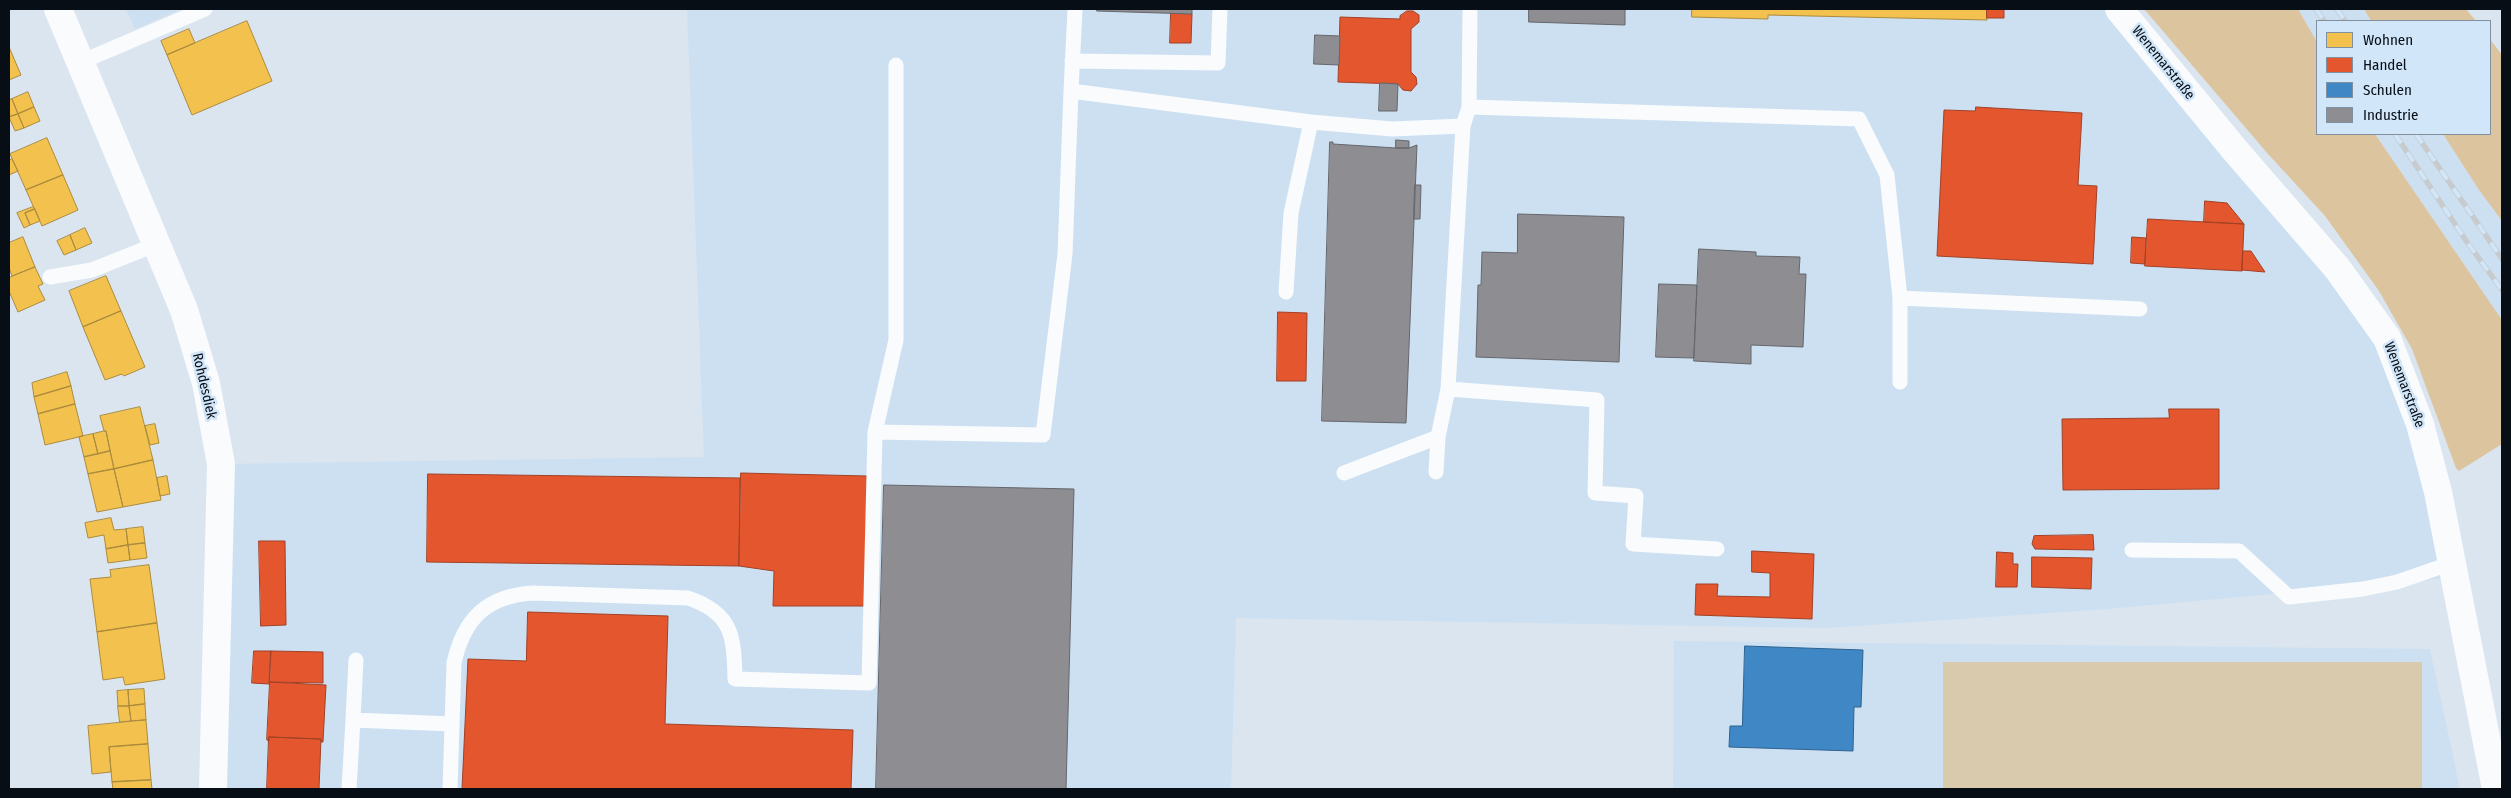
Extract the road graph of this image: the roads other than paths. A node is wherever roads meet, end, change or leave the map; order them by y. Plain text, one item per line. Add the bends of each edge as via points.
1 (58, 9) edge
2 (205, 9) edge
3 (1074, 9) edge
4 (1220, 9) edge
5 (1470, 9) edge
6 (2119, 9) edge
7 (1072, 61) junction
8 (81, 62) junction
9 (896, 65) dead end
10 (1071, 91) junction
11 (1469, 108) junction
12 (1311, 122) junction
13 (1463, 126) junction
14 (157, 244) junction
15 (50, 278) dead end
16 (1286, 292) dead end
17 (1900, 298) junction
18 (2140, 309) dead end
19 (1900, 382) dead end
20 (1448, 389) junction
21 (875, 432) junction
22 (1438, 438) junction
23 (1436, 472) dead end
24 (1344, 473) dead end
25 (1717, 549) dead end
26 (2132, 550) dead end
27 (2452, 563) junction
28 (356, 660) dead end
29 (353, 720) junction
30 (452, 724) junction
31 (213, 789) edge
32 (350, 789) edge
33 (450, 789) edge
34 (2496, 789) edge

1 - 8 street, Rohdesdiek
2 - 8 lane
3 - 7 lane
4 - 7 lane via 1218,63
5 - 11 lane
6 - 27 street, Wenemarstraße via 2337,268 2387,338 2420,424
7 - 10 lane
8 - 14 street, Rohdesdiek
9 - 21 lane via 896,340
10 - 12 lane
10 - 21 lane via 1065,254 1043,435
11 - 13 lane
11 - 17 lane via 1859,118 1887,175
12 - 13 lane via 1392,129
12 - 16 lane via 1291,213
13 - 20 lane
14 - 15 lane via 92,270
14 - 31 street, Rohdesdiek via 184,310 200,365 221,464
17 - 18 lane
17 - 19 lane
20 - 22 lane
20 - 25 lane via 1597,400 1595,493 1636,496 1632,544
21 - 30 lane via 870,684 735,679 734,647 724,622 708,607 688,598 514,594 487,606 464,631 454,663
22 - 23 lane
22 - 24 lane
26 - 27 lane via 2238,551 2289,597 2397,582
27 - 34 street, Wenemarstraße
28 - 29 lane
29 - 30 lane
29 - 32 lane
30 - 33 lane

